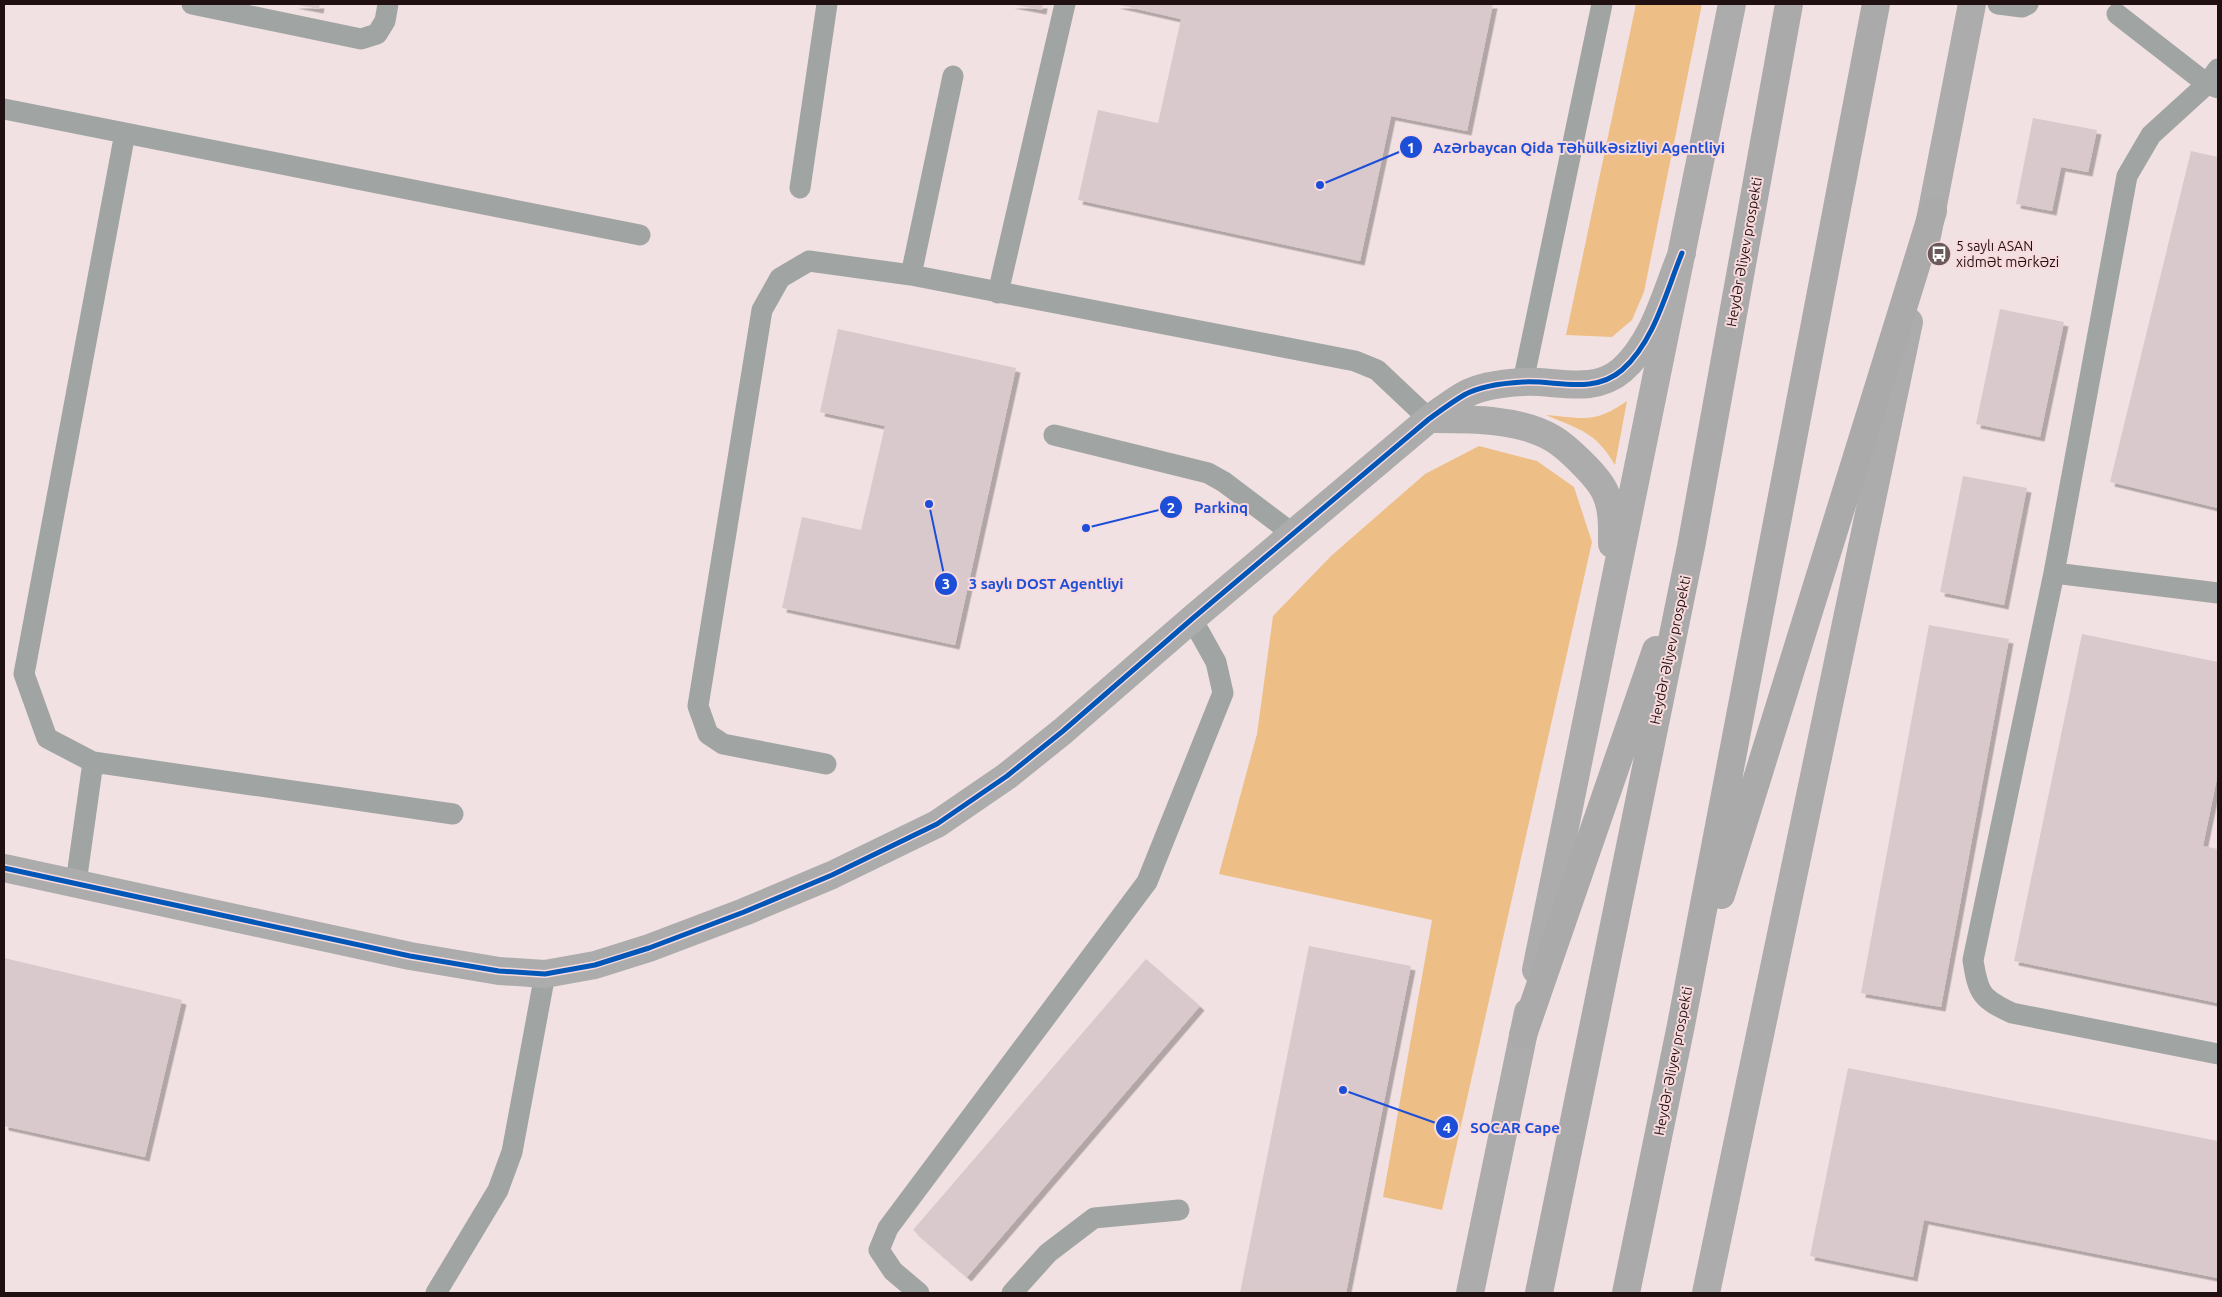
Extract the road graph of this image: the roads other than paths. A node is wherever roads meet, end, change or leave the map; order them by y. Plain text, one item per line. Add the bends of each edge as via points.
1 (192, 4) edge
2 (388, 4) edge
3 (827, 4) edge
4 (1065, 4) edge
5 (1602, 4) edge
6 (1732, 4) edge
7 (1789, 4) edge
8 (1876, 4) edge
9 (1972, 4) edge
10 (1998, 4) edge
11 (2028, 4) edge
12 (2117, 14) dead end
13 (953, 76) dead end
14 (2215, 80) edge
15 (4, 109) edge
16 (126, 134) junction
17 (800, 188) dead end
18 (1933, 211) junction
19 (640, 235) dead end
20 (1682, 253) junction
21 (911, 275) junction
22 (998, 293) junction
23 (1523, 382) junction
24 (1429, 419) junction
25 (1054, 435) dead end
26 (1293, 534) junction
27 (1691, 547) junction
28 (2054, 573) junction
29 (1613, 591) junction
30 (2218, 593) edge
31 (1192, 619) junction
32 (94, 762) junction
33 (826, 764) dead end
34 (453, 814) dead end
35 (4, 868) edge
36 (76, 883) junction
37 (545, 974) junction
38 (1680, 1025) junction
39 (1523, 1035) junction
40 (2218, 1054) edge
41 (1178, 1210) dead end
42 (436, 1293) edge
43 (919, 1293) edge
44 (1012, 1293) edge
45 (1470, 1293) edge
46 (1539, 1293) edge
47 (1626, 1293) edge
48 (1706, 1293) edge

1 - 2 lane via 361,39 377,34 385,21
3 - 17 lane
4 - 22 lane
5 - 23 lane
6 - 20 main road
7 - 27 highway, Heydər Əliyev prospekti
8 - 38 highway, Heydər Əliyev prospekti
9 - 18 main road
10 - 11 lane
12 - 14 lane
13 - 21 lane
14 - 28 lane via 2151,135 2127,176
15 - 16 lane
16 - 19 lane
16 - 32 lane via 24,674 47,738
18 - 38 highway
18 - 48 main road
20 - 23 main road via 1651,329 1637,353 1621,371 1601,382 1577,386
20 - 29 main road
21 - 22 lane
21 - 33 lane via 809,261 780,278 762,310 698,706 708,734 723,744
22 - 24 lane via 1355,361 1376,370
23 - 24 main road via 1465,394
24 - 26 main road
24 - 29 main road via 1473,419 1522,426 1551,437 1574,455 1605,492 1612,513
25 - 26 lane via 1208,473
26 - 31 main road
27 - 39 highway
27 - 46 highway, Heydər Əliyev prospekti
28 - 30 lane
28 - 40 lane via 1973,960 1976,983 1988,1002 2012,1013
29 - 39 main road
31 - 37 main road via 1007,776 937,824 832,876 744,912 595,965
31 - 43 lane via 1216,662 1223,693 1147,882 888,1228 879,1250 894,1271
32 - 34 lane
32 - 36 lane
35 - 36 main road
36 - 37 main road via 410,956 499,971
37 - 42 lane via 512,1152 498,1190
38 - 47 highway, Heydər Əliyev prospekti
39 - 45 main road
41 - 44 lane via 1094,1218 1048,1253

